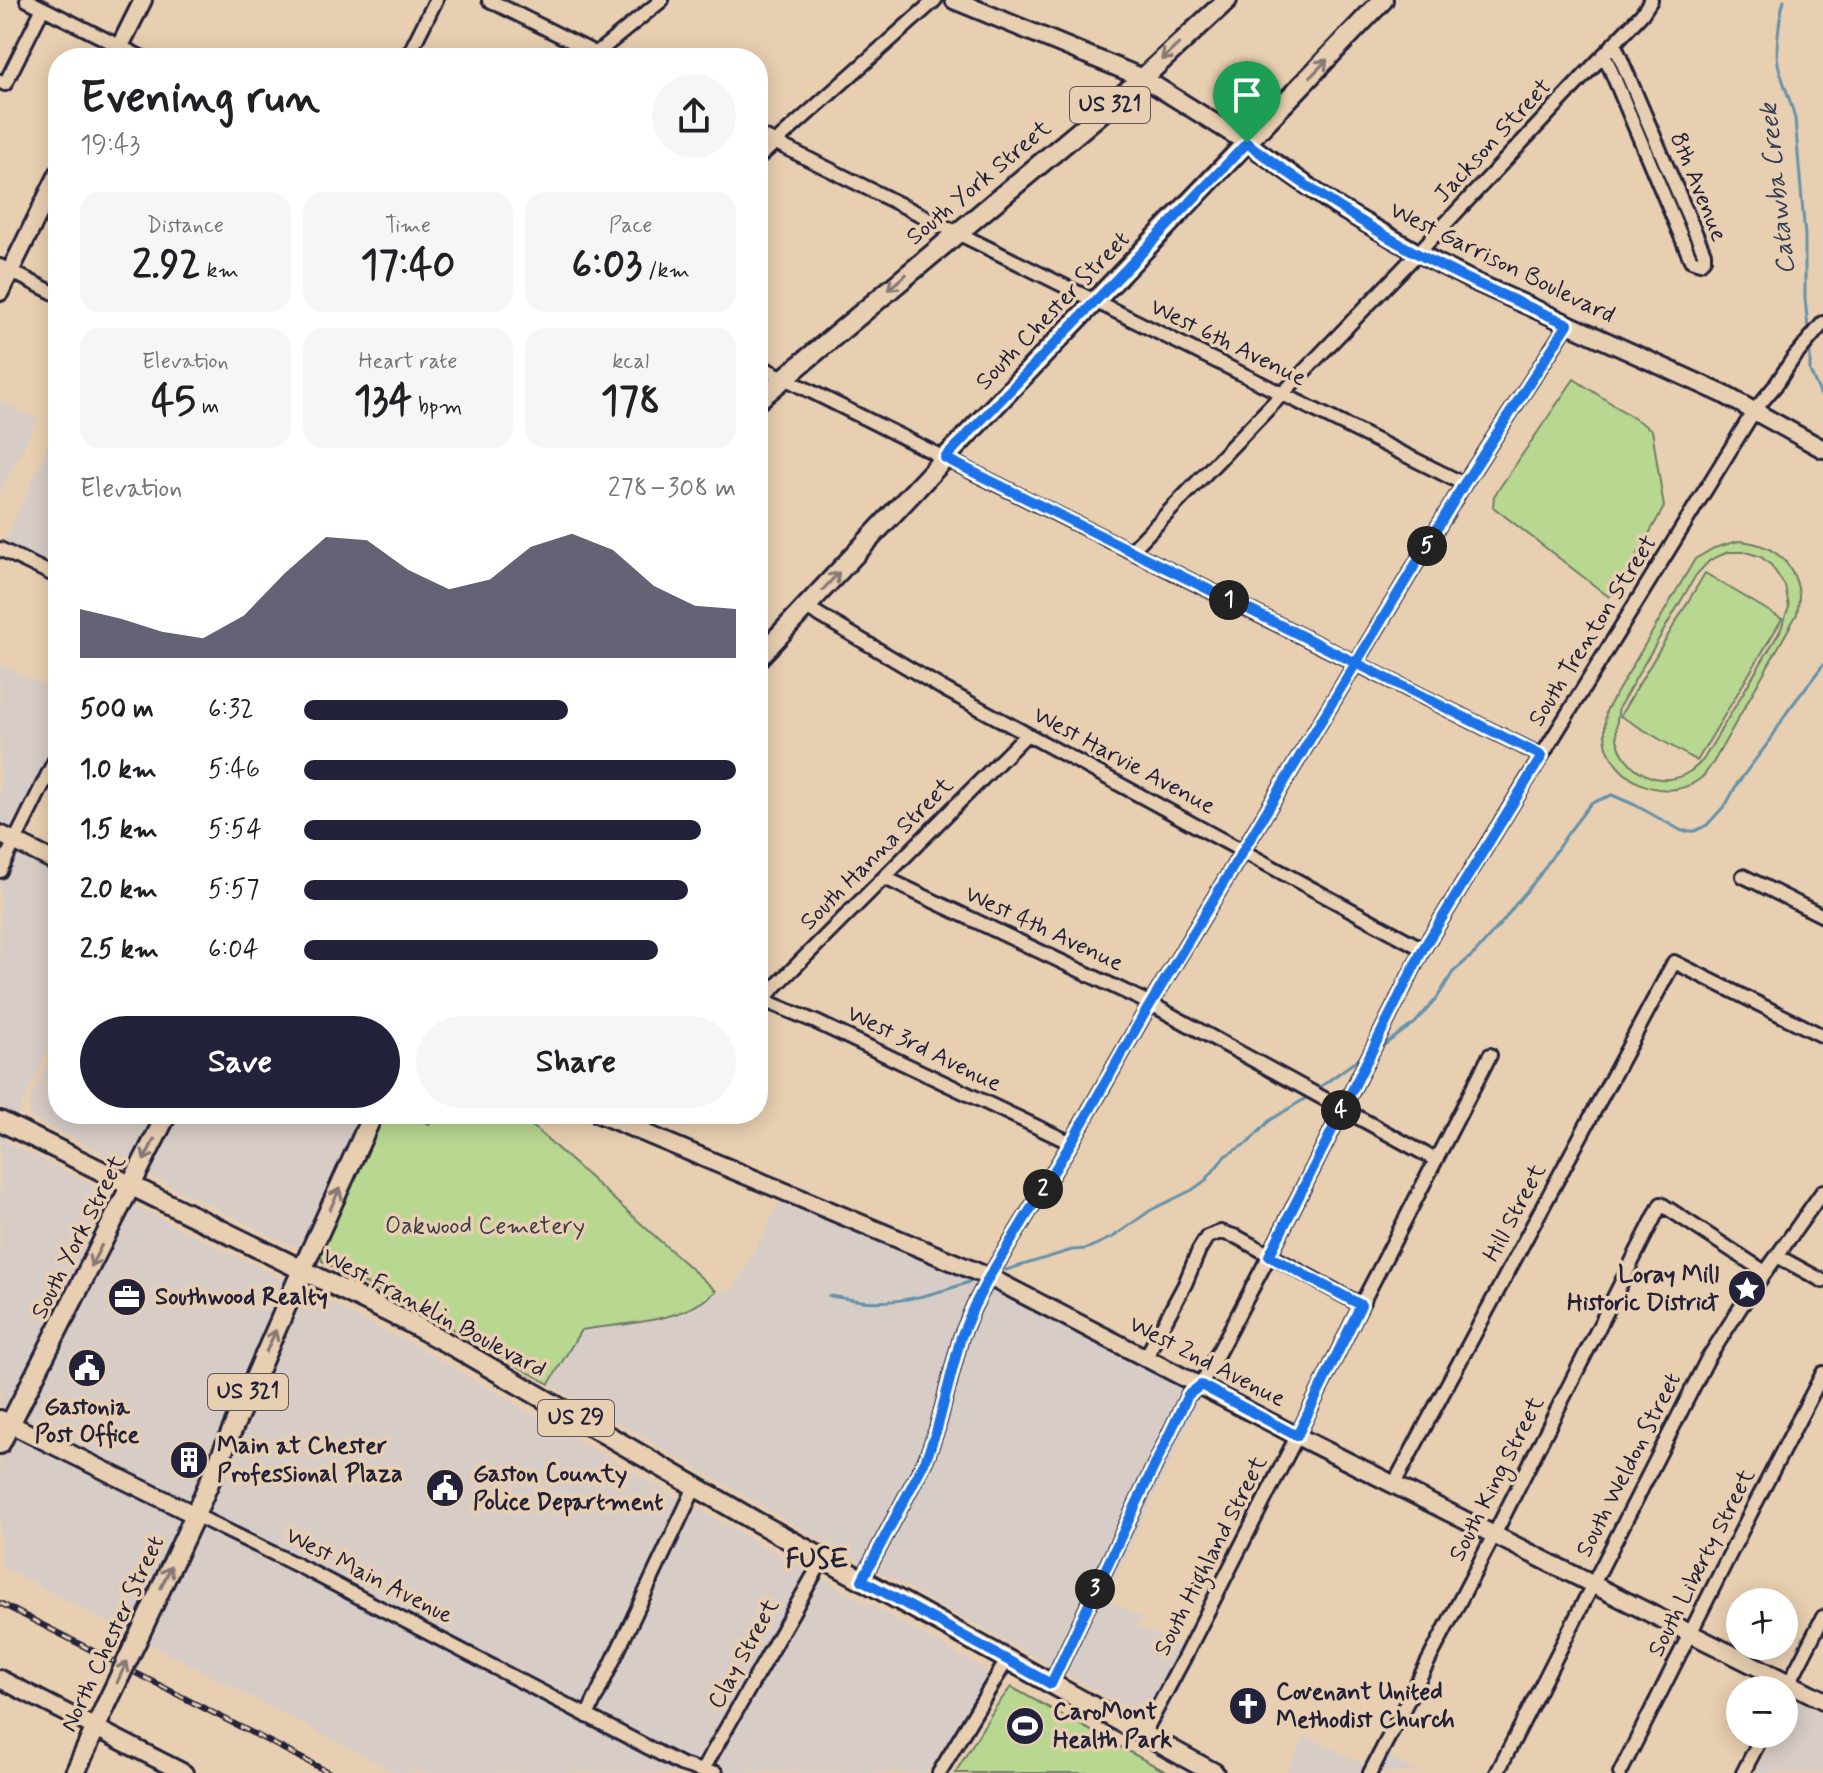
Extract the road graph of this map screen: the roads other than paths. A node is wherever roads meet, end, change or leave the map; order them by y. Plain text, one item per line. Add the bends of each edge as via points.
1 (27, 0) edge
2 (143, 0) edge
3 (420, 0) edge
4 (489, 0) edge
5 (662, 0) edge
6 (935, 0) edge
7 (954, 0) edge
8 (1227, 0) edge
9 (1383, 0) edge
10 (1651, 0) edge
11 (434, 3) edge
12 (43, 8) junction
13 (1614, 43) junction
14 (110, 48) edge
15 (119, 48) edge
16 (412, 48) edge
17 (582, 48) edge
18 (606, 48) edge
19 (1604, 54) junction
20 (1143, 78) junction
21 (0, 81) edge
22 (768, 139) edge
23 (775, 142) junction
24 (1247, 143) junction
25 (768, 149) edge
26 (48, 192) edge
27 (956, 232) junction
28 (1418, 253) junction
29 (5, 269) edge
30 (48, 290) edge
31 (0, 292) edge
32 (1095, 301) junction
33 (1823, 323) edge
34 (1568, 324) junction
35 (768, 370) edge
36 (784, 378) junction
37 (768, 392) edge
38 (1281, 393) junction
39 (1754, 411) junction
40 (1823, 449) edge
41 (945, 458) junction
42 (1464, 484) junction
43 (0, 549) edge
44 (1131, 551) junction
45 (48, 572) edge
46 (806, 607) junction
47 (768, 647) edge
48 (1356, 663) junction
49 (1027, 734) junction
50 (1542, 756) junction
51 (48, 770) edge
52 (7, 838) edge
53 (1244, 851) junction
54 (48, 858) edge
55 (0, 871) edge
56 (1743, 876) dead end
57 (885, 878) junction
58 (1823, 916) edge
59 (1423, 949) junction
60 (768, 992) edge
61 (768, 1003) edge
62 (1151, 1004) junction
63 (1823, 1036) edge
64 (1490, 1055) dead end
65 (1342, 1108) junction
66 (0, 1121) edge
67 (162, 1124) edge
68 (368, 1124) edge
69 (623, 1124) edge
70 (644, 1124) edge
71 (638, 1130) junction
72 (1071, 1143) junction
73 (1436, 1160) junction
74 (131, 1186) junction
75 (1823, 1191) edge
76 (1269, 1256) junction
77 (1777, 1256) junction
78 (302, 1270) junction
79 (1765, 1272) junction
80 (989, 1277) junction
81 (1823, 1281) edge
82 (1361, 1305) junction
83 (1146, 1357) junction
84 (1823, 1373) edge
85 (1201, 1385) junction
86 (5, 1421) edge
87 (1297, 1436) junction
88 (0, 1444) edge
89 (1394, 1484) junction
90 (695, 1487) junction
91 (195, 1515) junction
92 (1494, 1535) junction
93 (823, 1559) junction
94 (862, 1580) junction
95 (1593, 1585) junction
96 (1823, 1617) edge
97 (1691, 1634) junction
98 (1007, 1660) junction
99 (1766, 1676) edge
100 (1793, 1676) edge
101 (0, 1679) edge
102 (1051, 1684) junction
103 (1798, 1692) edge
104 (1823, 1700) edge
105 (587, 1716) junction
106 (96, 1729) junction
107 (1143, 1735) junction
108 (1756, 1748) edge
109 (709, 1772) edge
110 (75, 1773) edge
111 (184, 1773) edge
112 (939, 1773) edge
113 (1214, 1773) edge
114 (1370, 1773) edge
115 (1497, 1773) edge
116 (1620, 1773) edge
117 (1743, 1773) edge

1 - 12 street
2 - 15 street
3 - 11 street
4 - 17 street
5 - 18 street
6 - 23 street
7 - 20 street, West Garrison Boulevard
8 -> 20 main road, South York Street / US 321
24 -> 9 main road, South Chester Street
10 - 13 street, Jackson Street
11 - 16 street
12 - 14 street
12 - 21 street via 5,84
13 - 19 street, Jackson Street
13 - 19 street, 8th Avenue via 1704,253 1700,263 1691,260
19 - 28 street, Jackson Street
20 - 24 street, West Garrison Boulevard
20 - 27 main road, South York Street / US 321
22 - 23 street, West 6th Avenue
23 - 25 street
23 - 27 street, West 6th Avenue
24 - 28 street, West Garrison Boulevard via 1336,206
24 - 32 main road, South Chester Street
26 - 29 street
27 - 32 street, West 6th Avenue
27 -> 36 main road, South York Street / US 321
28 - 34 street, West Garrison Boulevard
28 - 38 street, Jackson Street
29 - 30 street
29 - 31 street
32 - 38 street, West 6th Avenue
32 - 41 main road, South Chester Street
33 - 39 street, South Trenton Street
34 - 39 street, West Garrison Boulevard
34 - 42 street
35 - 36 street
36 - 37 main road, South York Street / US 321
36 - 41 street
38 - 42 street, West 6th Avenue
38 - 44 street, Jackson Street
39 - 40 street, West Garrison Boulevard
39 - 50 street, South Trenton Street
41 - 44 street
46 -> 41 main road, South Chester Street
42 - 48 street
43 - 45 street
44 - 48 street
46 - 47 main road, South Chester Street
46 - 49 street, West Harvie Avenue
48 - 50 street
48 - 53 street
49 - 53 street, West Harvie Avenue
49 - 57 street, South Hanna Street
50 - 59 street, South Trenton Street
51 - 52 street
52 - 54 street
52 - 55 street
53 - 59 street, West Harvie Avenue
53 - 62 street
56 - 58 street
57 - 60 street, South Hanna Street
57 - 62 street, West 4th Avenue
59 - 65 street, South Trenton Street
61 - 72 street, West 3rd Avenue
62 - 65 street, West 4th Avenue
62 - 72 street
63 - 89 street, Hill Street via 1674,962
64 - 73 street, South Highland Street
65 - 73 street, West 4th Avenue
65 - 76 street, South Trenton Street
66 - 74 main road, West Franklin Boulevard / US 29
67 -> 74 main road, South York Street
78 -> 68 main road, US 321
69 - 71 street, West 2nd Avenue
70 - 71 street
71 - 80 street, West 2nd Avenue
72 - 80 street
73 - 82 street, South Highland Street
74 - 78 main road, West Franklin Boulevard / US 29
74 -> 86 main road, South York Street
75 - 77 street, South Weldon Street
76 - 82 street
76 - 83 street via 1221,1232 1207,1237
76 - 85 street, South Trenton Street
77 - 79 street, South Weldon Street
77 - 81 street
78 - 90 main road, West Franklin Boulevard / US 29 via 458,1349
91 -> 78 main road, US 321
79 - 92 street, South King Street via 1661,1204
79 - 95 street, South Weldon Street via 1707,1360
80 - 83 street, West 2nd Avenue
80 - 94 street via 961,1337 926,1459
82 - 87 street, South Highland Street
83 - 85 street, West 2nd Avenue
84 - 97 street, South Liberty Street
85 - 87 street, West 2nd Avenue
85 - 102 street, South Trenton Street via 1188,1395
86 - 88 main road, South York Street
86 - 91 street, West Main Avenue
87 - 89 street, West 2nd Avenue
87 - 107 street, South Highland Street
89 - 92 street, West 2nd Avenue
90 - 93 main road, West Franklin Boulevard / US 29
90 - 105 street
91 - 105 street, West Main Avenue
106 -> 91 main road, North Chester Street / US 321, bridge
92 - 95 street, West 2nd Avenue
92 - 114 street, South King Street
93 - 94 main road, West Franklin Boulevard / US 29
93 - 109 street, Clay Street
94 - 98 main road, West Franklin Boulevard / US 29
95 - 97 street, West 2nd Avenue
95 - 115 street, South Weldon Street
96 - 100 street
97 - 99 street, West 2nd Avenue
97 - 116 street, South Liberty Street
98 - 102 main road, West Franklin Boulevard / US 29
98 - 112 street
101 - 106 street
102 - 107 main road, West Franklin Boulevard / US 29
103 - 104 street, West 2nd Avenue
105 - 109 street, West Main Avenue via 680,1764
106 - 110 main road, North Chester Street / US 321
106 - 111 street
107 - 113 main road, West Franklin Boulevard / US 29
108 - 117 street

